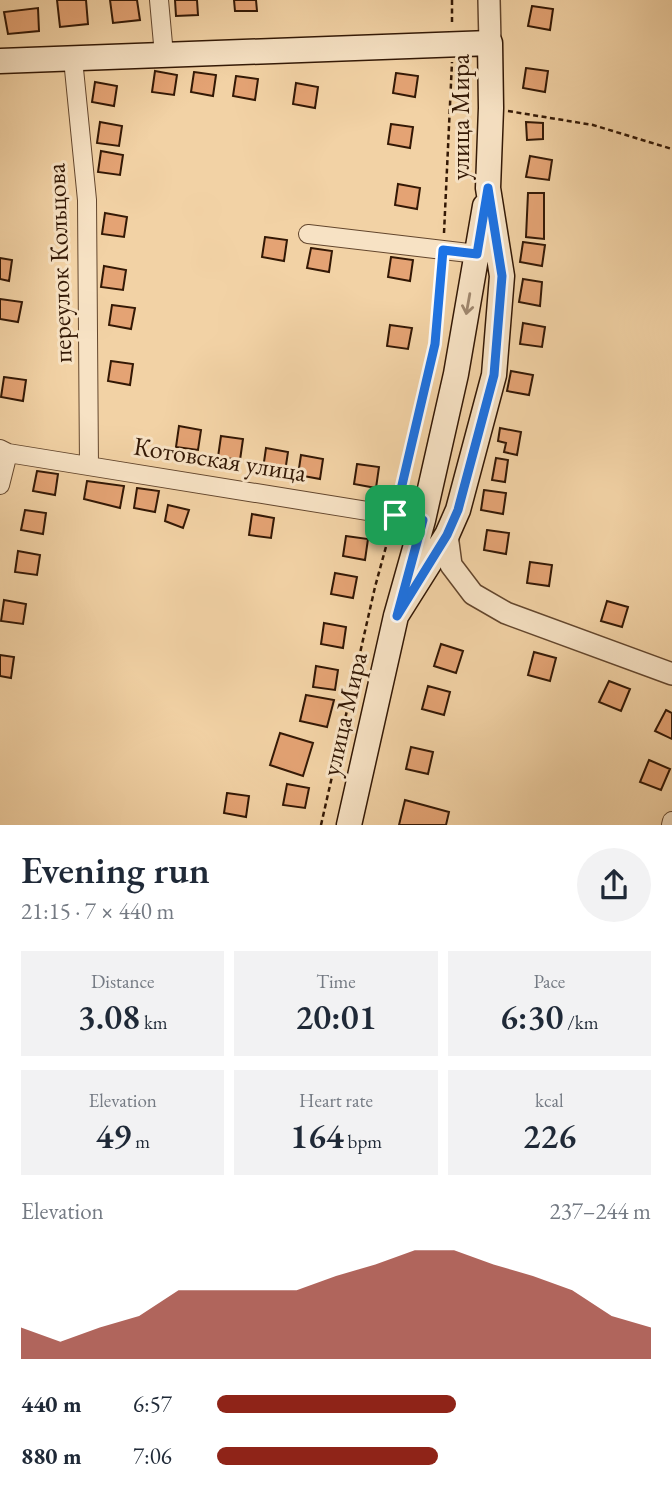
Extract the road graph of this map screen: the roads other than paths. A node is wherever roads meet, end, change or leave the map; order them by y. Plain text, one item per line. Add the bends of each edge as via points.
1 (159, 0) edge
2 (489, 0) edge
3 (490, 43) junction
4 (164, 55) junction
5 (73, 59) junction
6 (0, 61) edge
7 (488, 188) junction
8 (308, 234) dead end
9 (477, 254) junction
10 (3, 452) edge
11 (89, 466) junction
12 (0, 485) edge
13 (423, 520) junction
14 (447, 535) junction
15 (397, 616) junction
16 (672, 674) edge
17 (349, 825) edge

1 - 4 street
2 - 3 street, улица Мира
3 - 4 main road
3 - 7 main road, улица Мира
4 - 5 main road
5 - 6 main road
5 - 11 street, переулок Кольцова via 87,200
7 - 9 main road, улица Мира
7 - 14 main road, улица Мира via 502,276 494,375 458,510
8 - 9 street
9 -> 13 main road, улица Мира
10 - 11 street, Котовская улица
10 - 12 street
11 - 13 street, Котовская улица
13 - 15 main road, улица Мира
14 - 15 main road, улица Мира
14 - 16 street via 451,565 473,594 489,605
15 - 17 main road, улица Мира

